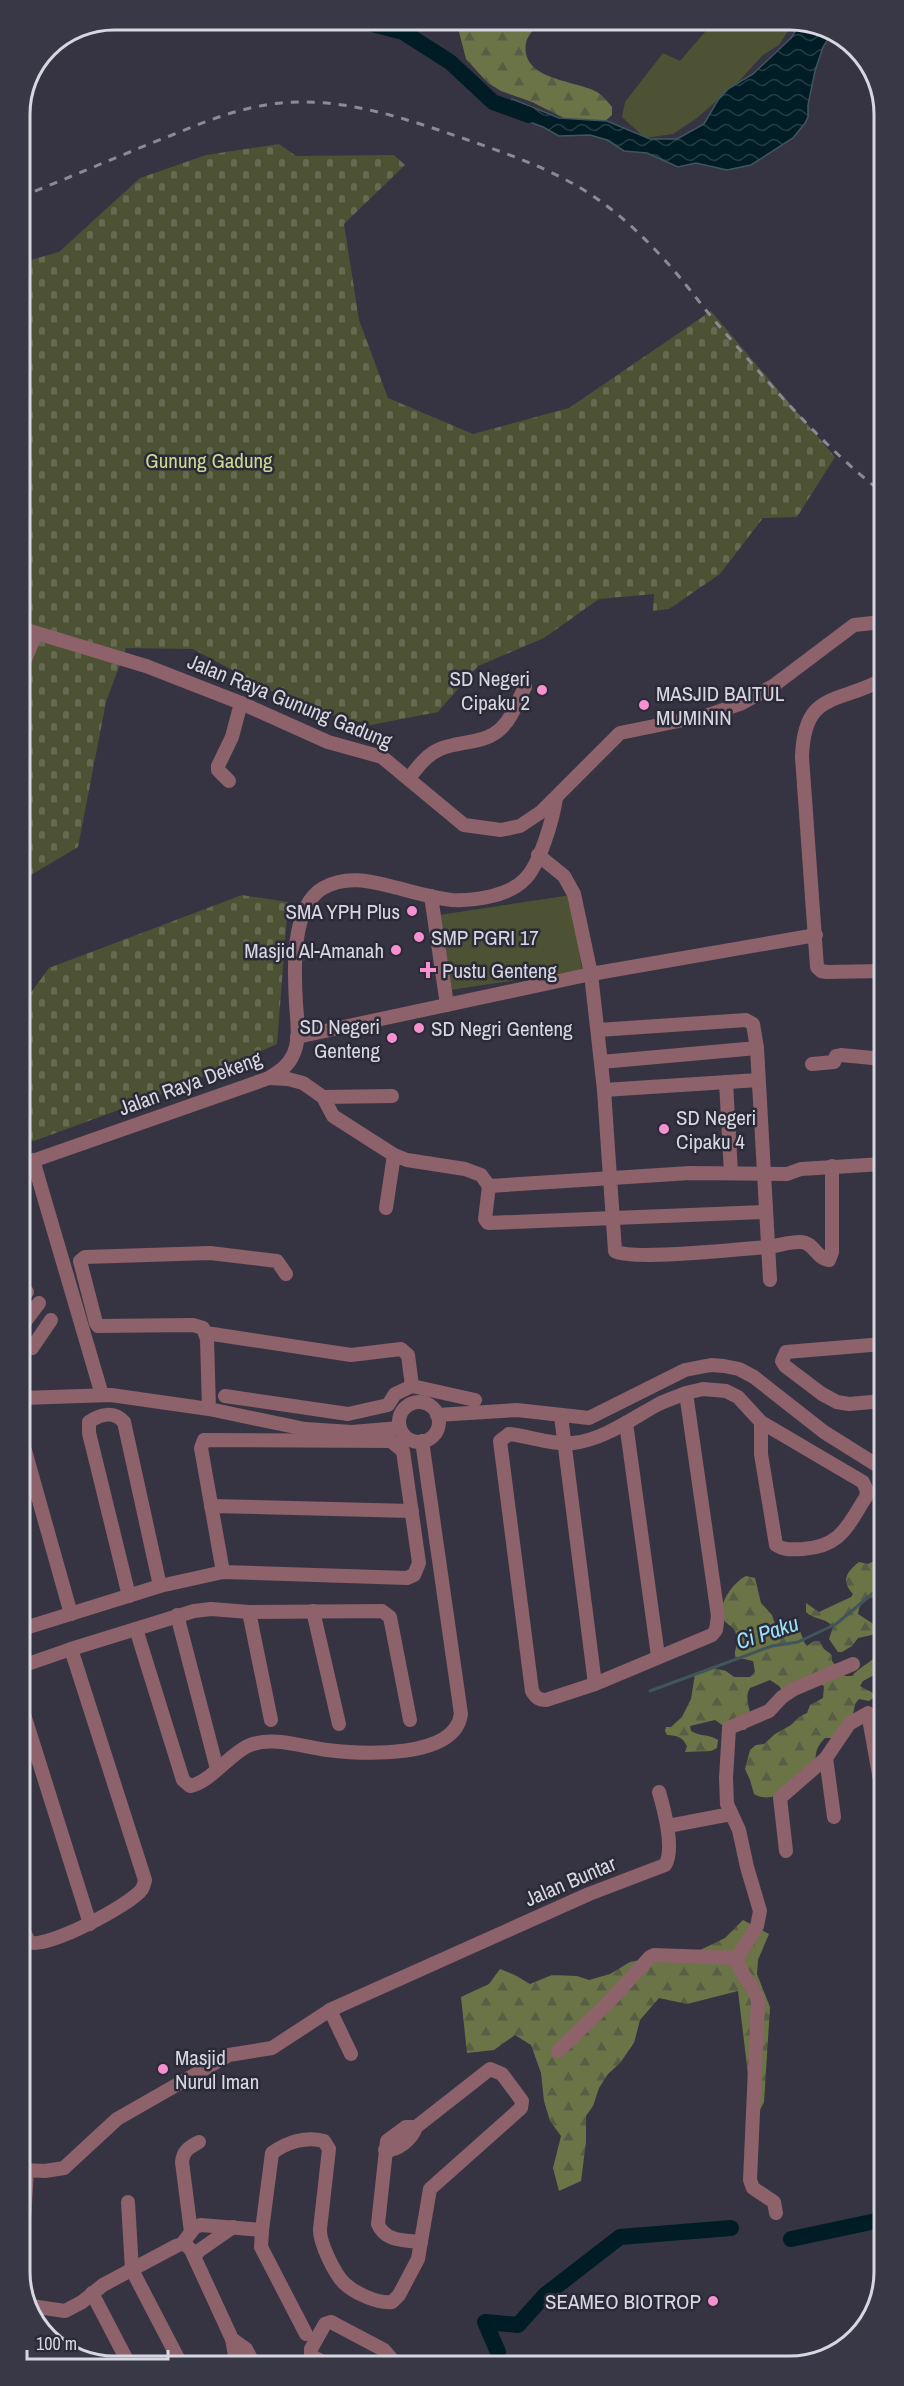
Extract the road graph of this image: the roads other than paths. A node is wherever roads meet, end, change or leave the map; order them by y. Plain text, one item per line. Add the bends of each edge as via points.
1 (874, 623) edge
2 (30, 631) edge
3 (36, 633) junction
4 (30, 649) edge
5 (874, 683) edge
6 (525, 687) dead end
7 (241, 703) junction
8 (409, 778) junction
9 (229, 781) dead end
10 (556, 798) junction
11 (538, 855) junction
12 (432, 896) junction
13 (816, 935) junction
14 (874, 970) edge
15 (591, 974) junction
16 (447, 1005) junction
17 (598, 1030) junction
18 (297, 1037) junction
19 (757, 1048) junction
20 (874, 1058) edge
21 (601, 1062) junction
22 (812, 1064) dead end
23 (269, 1078) junction
24 (758, 1080) junction
25 (726, 1082) junction
26 (604, 1090) junction
27 (392, 1096) dead end
28 (323, 1097) junction
29 (394, 1155) junction
30 (30, 1161) edge
31 (874, 1164) edge
32 (832, 1166) junction
33 (30, 1171) edge
34 (731, 1173) junction
35 (764, 1174) junction
36 (610, 1178) junction
37 (489, 1186) junction
38 (387, 1208) dead end
39 (765, 1212) junction
40 (612, 1219) junction
41 (767, 1247) junction
42 (286, 1274) dead end
43 (770, 1280) dead end
44 (39, 1304) dead end
45 (30, 1316) edge
46 (51, 1320) dead end
47 (206, 1333) junction
48 (874, 1345) edge
49 (30, 1348) edge
50 (412, 1386) junction
51 (686, 1393) junction
52 (102, 1395) junction
53 (225, 1396) dead end
54 (30, 1398) edge
55 (475, 1400) dead end
56 (874, 1402) edge
57 (209, 1409) junction
58 (111, 1415) junction
59 (437, 1415) junction
60 (561, 1416) junction
61 (96, 1418) junction
62 (761, 1422) junction
63 (626, 1423) junction
64 (400, 1428) junction
65 (422, 1441) junction
66 (565, 1443) junction
67 (874, 1463) edge
68 (30, 1468) edge
69 (211, 1506) junction
70 (412, 1511) junction
71 (223, 1572) junction
72 (160, 1586) junction
73 (129, 1596) junction
74 (313, 1611) junction
75 (249, 1612) junction
76 (71, 1614) junction
77 (177, 1615) junction
78 (30, 1627) edge
79 (136, 1629) junction
80 (71, 1649) junction
81 (658, 1656) junction
82 (30, 1663) edge
83 (853, 1664) dead end
84 (595, 1684) junction
85 (271, 1720) dead end
86 (410, 1720) dead end
87 (339, 1724) dead end
88 (30, 1733) edge
89 (874, 1746) edge
90 (826, 1758) junction
91 (217, 1769) junction
92 (659, 1792) dead end
93 (730, 1814) junction
94 (834, 1817) dead end
95 (668, 1826) junction
96 (786, 1851) dead end
97 (90, 1924) junction
98 (30, 1942) edge
99 (737, 1958) junction
100 (330, 2010) junction
101 (558, 2051) dead end
102 (351, 2055) dead end
103 (199, 2142) dead end
104 (30, 2170) edge
105 (128, 2202) dead end
106 (776, 2213) dead end
107 (233, 2227) junction
108 (262, 2230) junction
109 (186, 2238) junction
110 (421, 2242) junction
111 (194, 2256) junction
112 (132, 2270) junction
113 (92, 2293) junction
114 (38, 2307) edge
115 (306, 2334) dead end
116 (232, 2339) junction
117 (125, 2356) edge
118 (177, 2356) edge
119 (235, 2356) edge
120 (250, 2356) edge
121 (311, 2356) edge
122 (389, 2356) edge

1 - 10 street, Jalan Raya Gunung Gadung via 854,625 773,686 740,704 708,715 620,733
2 - 3 street, Jalan Raya Gunung Gadung
3 - 4 street
3 - 7 street, Jalan Raya Gunung Gadung via 146,666
5 - 13 street via 818,706 805,730 802,757
6 - 8 street via 497,732 439,749 424,759
7 - 8 street, Jalan Raya Gunung Gadung via 328,742 382,757
7 - 9 street via 228,748 218,766
8 - 10 street, Jalan Raya Gunung Gadung via 464,825 486,829 520,826
10 - 11 street, Jalan Raya Dekeng
11 - 12 street, Jalan Raya Dekeng via 526,878 512,889 470,899
11 - 15 street via 564,876 574,894
12 - 16 street
12 - 18 street, Jalan Raya Dekeng via 350,879 326,887 312,897 301,919 297,942
13 - 14 street via 817,967 821,971
13 - 15 street
15 - 16 street
15 - 17 street
16 - 18 street
17 - 19 street via 746,1020 753,1024
17 - 21 street
18 - 23 street, Jalan Raya Dekeng via 287,1066
19 - 21 street
19 - 24 street
20 - 22 street via 841,1055 834,1062
21 - 26 street
23 - 28 street via 303,1083
23 - 30 street, Jalan Raya Dekeng
24 - 25 street
24 - 35 street
25 - 26 street
25 - 34 street
26 - 36 street
27 - 28 street
28 - 29 street via 333,1116
29 - 37 street via 465,1169 481,1175
29 - 38 street
31 - 32 street
32 - 35 street via 801,1169 793,1174
32 - 41 street via 831,1259 824,1259 804,1242
33 - 52 street
34 - 35 street
34 - 36 street
35 - 39 street
36 - 37 street
36 - 40 street
37 - 40 street via 485,1219 488,1223
39 - 40 street
39 - 41 street
40 - 41 street via 614,1247 621,1255
41 - 43 street
42 - 47 street via 277,1261 210,1253 85,1257 80,1261 98,1326 193,1325
44 - 45 street
46 - 49 street
47 - 50 street via 351,1355 401,1348 408,1355
47 - 57 street
48 - 56 street via 786,1352 782,1361 837,1402
50 - 53 street via 396,1394 388,1405 348,1414
50 - 55 street
51 - 62 street via 703,1389 726,1391 738,1397
51 - 63 street
51 - 81 street via 718,1623 712,1635
52 - 54 street
52 - 57 street
52 - 58 street
52 - 61 street
57 - 64 street via 305,1429
58 - 61 street
58 - 72 street via 124,1422
59 - 60 street via 517,1410
59 - 64 street via 424,1403 412,1403 403,1410
59 - 65 street via 436,1432
60 - 66 street
60 - 67 street via 589,1418 685,1370 724,1366 754,1377 824,1432
61 - 73 street via 89,1422 89,1433
62 - 62 street via 761,1454 776,1545 788,1550 818,1548 832,1542 844,1532 866,1497 866,1486
63 - 66 street via 586,1440
63 - 81 street
64 - 65 street via 408,1439
65 - 91 street via 461,1714 457,1728 441,1742 426,1747 376,1753 275,1742 251,1745
66 - 84 street
66 - 84 street via 509,1434 500,1441 500,1447 532,1691 535,1697 546,1700
68 - 76 street
69 - 70 street
69 - 70 street via 201,1448 208,1438 391,1441 403,1451
69 - 71 street
70 - 71 street via 419,1563 414,1575 407,1578
71 - 72 street
72 - 73 street
73 - 76 street
74 - 75 street
74 - 86 street via 387,1613
74 - 87 street
75 - 77 street via 211,1609
75 - 85 street
76 - 78 street
77 - 79 street
77 - 91 street
79 - 80 street
79 - 91 street via 183,1780 194,1785
80 - 82 street
80 - 97 street via 145,1880 141,1891
81 - 84 street
83 - 93 street via 794,1689 770,1711 730,1726 726,1787
88 - 97 street
89 - 90 street via 868,1713 849,1725
90 - 94 street
90 - 96 street via 780,1798
92 - 95 street
93 - 95 street
93 - 99 street via 739,1830 760,1911 757,1926
95 - 100 street, Jalan Buntar via 666,1865 589,1894
97 - 98 street via 37,1944
99 - 101 street via 650,1957
99 - 106 street via 739,1970 758,2001 750,2180 753,2188 774,2202
100 - 102 street
100 - 104 street, Jalan Buntar via 272,2048 229,2055 128,2112 104,2129 64,2168
103 - 109 street via 183,2154
105 - 112 street
107 - 108 street
107 - 109 street via 207,2224 195,2227
107 - 111 street
108 - 110 street via 272,2153 303,2139 320,2140 329,2149 320,2236 344,2283 381,2302 392,2302 418,2259
108 - 115 street via 261,2247
109 - 111 street
109 - 112 street
110 - 110 street via 429,2189 521,2108 522,2101 496,2070 490,2069 416,2127 412,2136 394,2150 386,2150 378,2224 389,2238
111 - 116 street
112 - 113 street
112 - 118 street
113 - 114 street via 65,2311
113 - 117 street
116 - 119 street
116 - 120 street
121 - 122 street via 311,2349 331,2322

